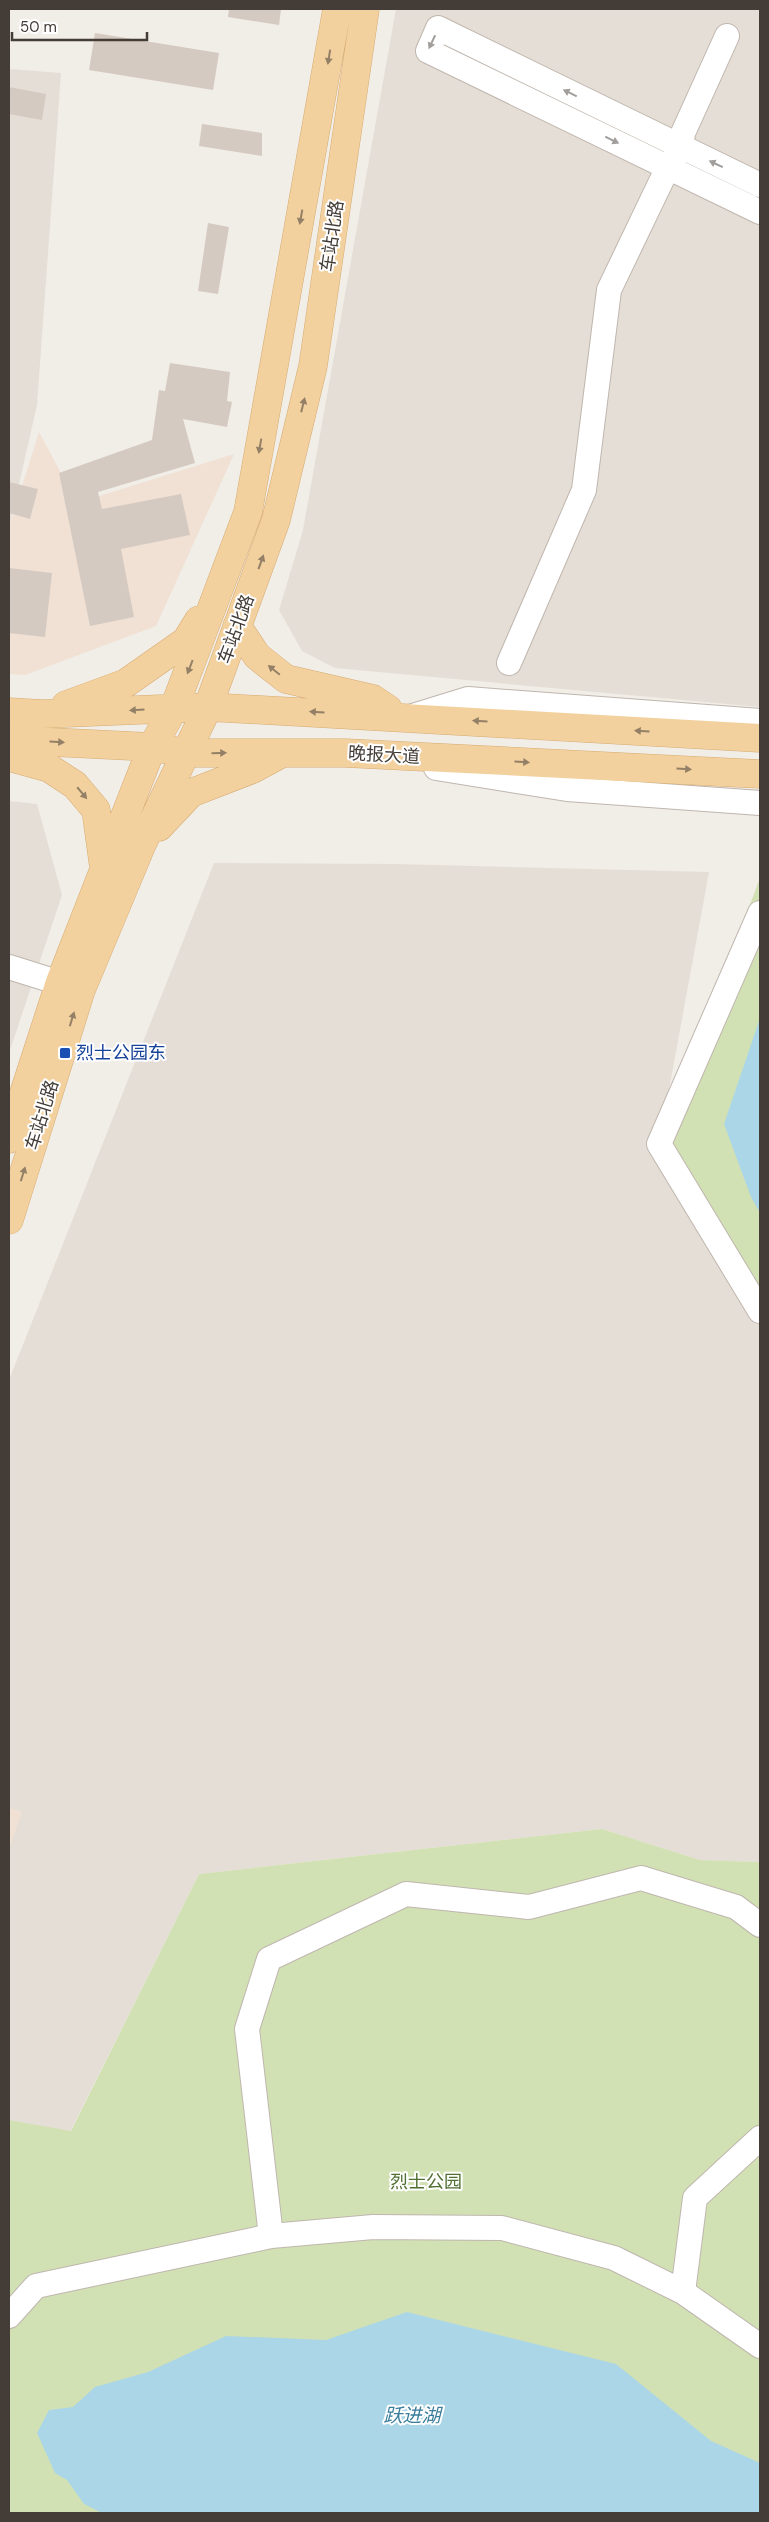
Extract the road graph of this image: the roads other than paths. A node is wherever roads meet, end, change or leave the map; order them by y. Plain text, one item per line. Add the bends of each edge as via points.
1 (336, 9) edge
2 (365, 9) edge
3 (727, 36) dead end
4 (681, 148) junction
5 (668, 167) junction
6 (760, 185) edge
7 (760, 212) edge
8 (222, 582) junction
9 (237, 626) junction
10 (509, 663) dead end
11 (208, 707) junction
12 (174, 708) junction
13 (9, 712) edge
14 (42, 714) junction
15 (405, 716) junction
16 (760, 722) edge
17 (760, 738) edge
18 (9, 740) edge
19 (152, 747) junction
20 (285, 752) junction
21 (186, 753) junction
22 (345, 753) junction
23 (9, 757) edge
24 (760, 774) edge
25 (711, 800) junction
26 (760, 804) edge
27 (760, 819) edge
28 (142, 844) junction
29 (104, 868) junction
30 (760, 912) edge
31 (9, 967) edge
32 (70, 986) junction
33 (9, 1139) edge
34 (9, 1220) edge
35 (760, 1311) edge
36 (760, 1925) edge
37 (760, 2138) edge
38 (271, 2236) junction
39 (683, 2292) junction
40 (9, 2316) edge
41 (760, 2346) edge

1 -> 8 main road, 车站北路 via 248,512
9 -> 2 main road, 车站北路 via 276,520 313,366
3 - 4 street via 683,133
4 - 5 street
4 -> 5 street via 438,28 428,51
6 -> 4 street
5 - 7 street
5 - 10 street via 609,290 584,490
8 -> 12 main road, 车站北路
8 - 14 main road via 186,642 126,683
9 - 11 main road, 车站北路
15 -> 9 main road via 373,699 286,679 257,656
11 - 12 main road
15 -> 11 main road
11 - 21 main road, 车站北路
12 -> 14 main road
12 - 19 main road, 车站北路
13 - 14 main road
15 - 16 street via 468,699
17 -> 15 main road
18 -> 19 main road, 晚报大道
19 - 21 main road, 晚报大道
19 - 29 main road, 车站北路
21 -> 20 main road, 晚报大道
20 - 22 main road, 晚报大道
20 - 28 main road via 253,769 191,793
21 - 28 main road, 车站北路
22 -> 24 main road, 晚报大道
22 - 25 street via 567,790
23 -> 29 main road via 49,768 75,785 96,810
25 - 26 street
25 - 27 street
28 - 32 main road, 车站北路
29 - 32 main road, 车站北路
30 - 35 street via 659,1144
31 - 32 street
32 - 33 main road, 车站北路
34 -> 32 main road, 车站北路
36 - 38 street via 736,1907 641,1878 529,1907 406,1894 269,1959 247,2029
37 - 39 street via 695,2198
38 - 39 street via 373,2227 502,2228 614,2258
38 - 40 street via 36,2286
39 - 41 street

